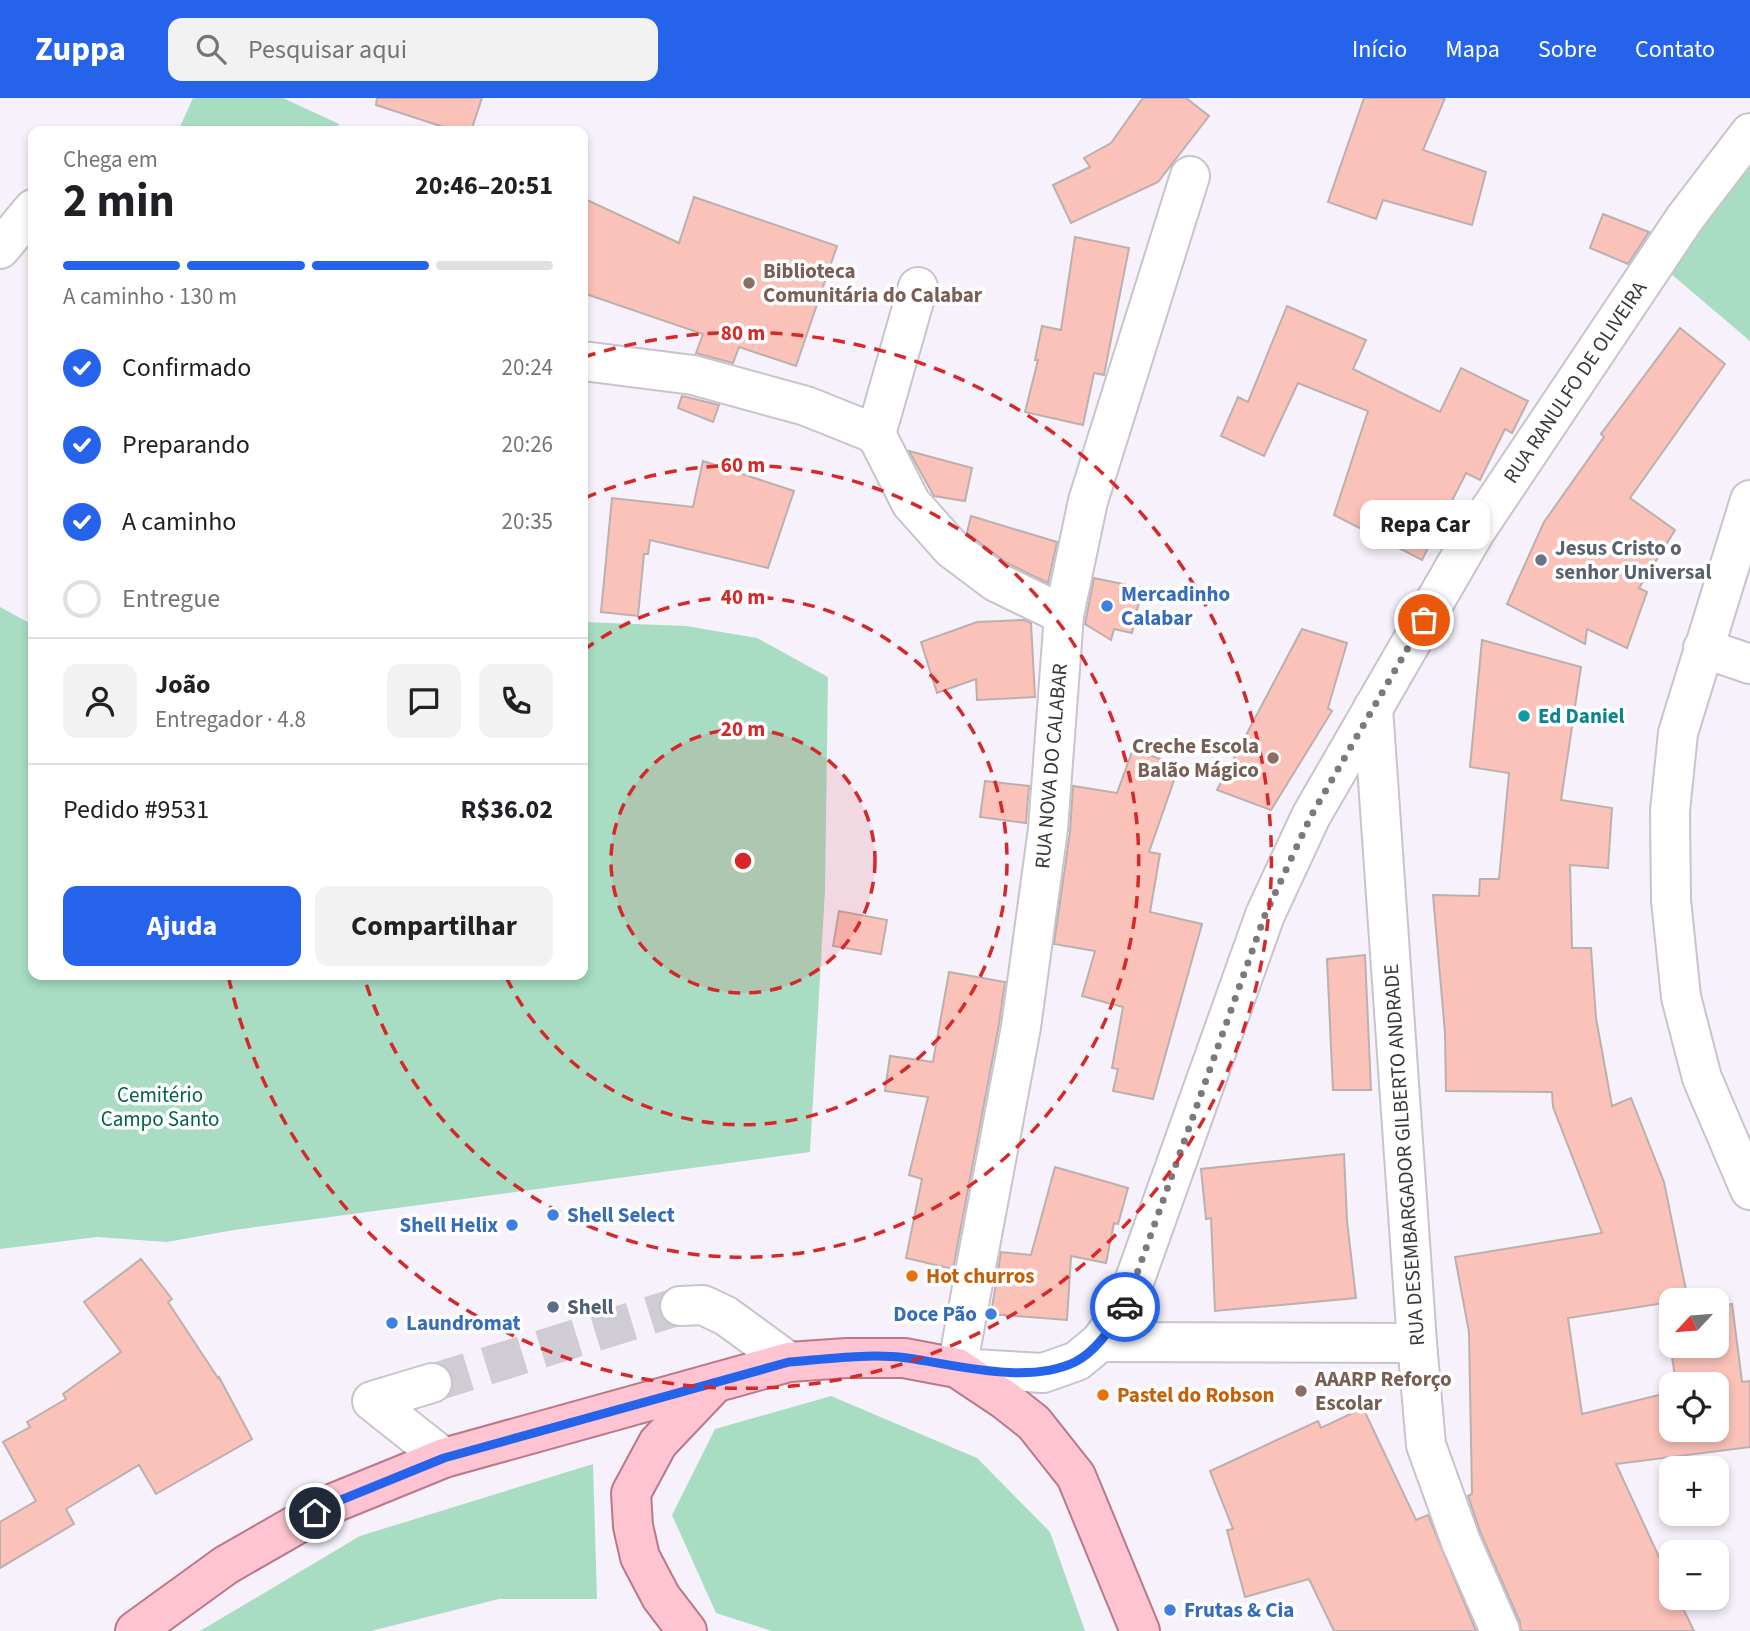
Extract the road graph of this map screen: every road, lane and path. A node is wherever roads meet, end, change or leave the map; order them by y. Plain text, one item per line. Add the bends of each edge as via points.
1 (1750, 133) edge
2 (1190, 176) dead end
3 (28, 215) edge
4 (0, 249) edge
5 (918, 287) dead end
6 (588, 363) edge
7 (876, 434) junction
8 (1750, 500) edge
9 (1063, 615) junction
10 (1703, 648) junction
11 (1750, 664) edge
12 (1373, 708) junction
13 (1750, 1190) edge
14 (680, 1306) tunnel mouth
15 (1100, 1342) junction
16 (1417, 1343) junction
17 (789, 1362) junction
18 (957, 1368) junction
19 (432, 1383) tunnel mouth
20 (714, 1384) junction
21 (444, 1458) junction
22 (135, 1631) edge
23 (687, 1631) edge
24 (1140, 1631) edge
25 (1500, 1631) edge

1 - 12 street, RUA RANULFO DE OLIVEIRA via 1685,218 1475,532
2 - 9 street, RUA NOVA DO CALABAR via 1088,501
3 - 4 street
5 - 7 street
6 - 7 street via 693,375 806,406
7 - 9 street via 911,503 952,549 996,582
8 - 10 street
9 - 18 street, RUA NOVA DO CALABAR via 1048,829 1023,1014
10 - 11 street
10 - 13 street via 1678,733 1670,811 1671,900 1681,997 1702,1078
12 - 15 street, RUA RANULFO DE OLIVEIRA via 1311,816 1265,915 1125,1307
12 - 16 street, RUA DESEMBARGADOR GILBERTO ANDRADE
14 - 17 street via 703,1305 726,1316
15 - 16 street
15 - 18 street, RUA RANULFO DE OLIVEIRA via 1077,1361 1043,1373
16 - 25 street, RUA DESEMBARGADOR GILBERTO ANDRADE via 1426,1445
17 - 18 main road via 904,1358
17 - 20 main road
18 - 24 main road via 1034,1423 1076,1476
19 - 21 street via 372,1401
20 - 21 main road
20 - 23 main road via 658,1443 631,1493 640,1557 661,1597
21 - 22 main road via 336,1502 274,1536

